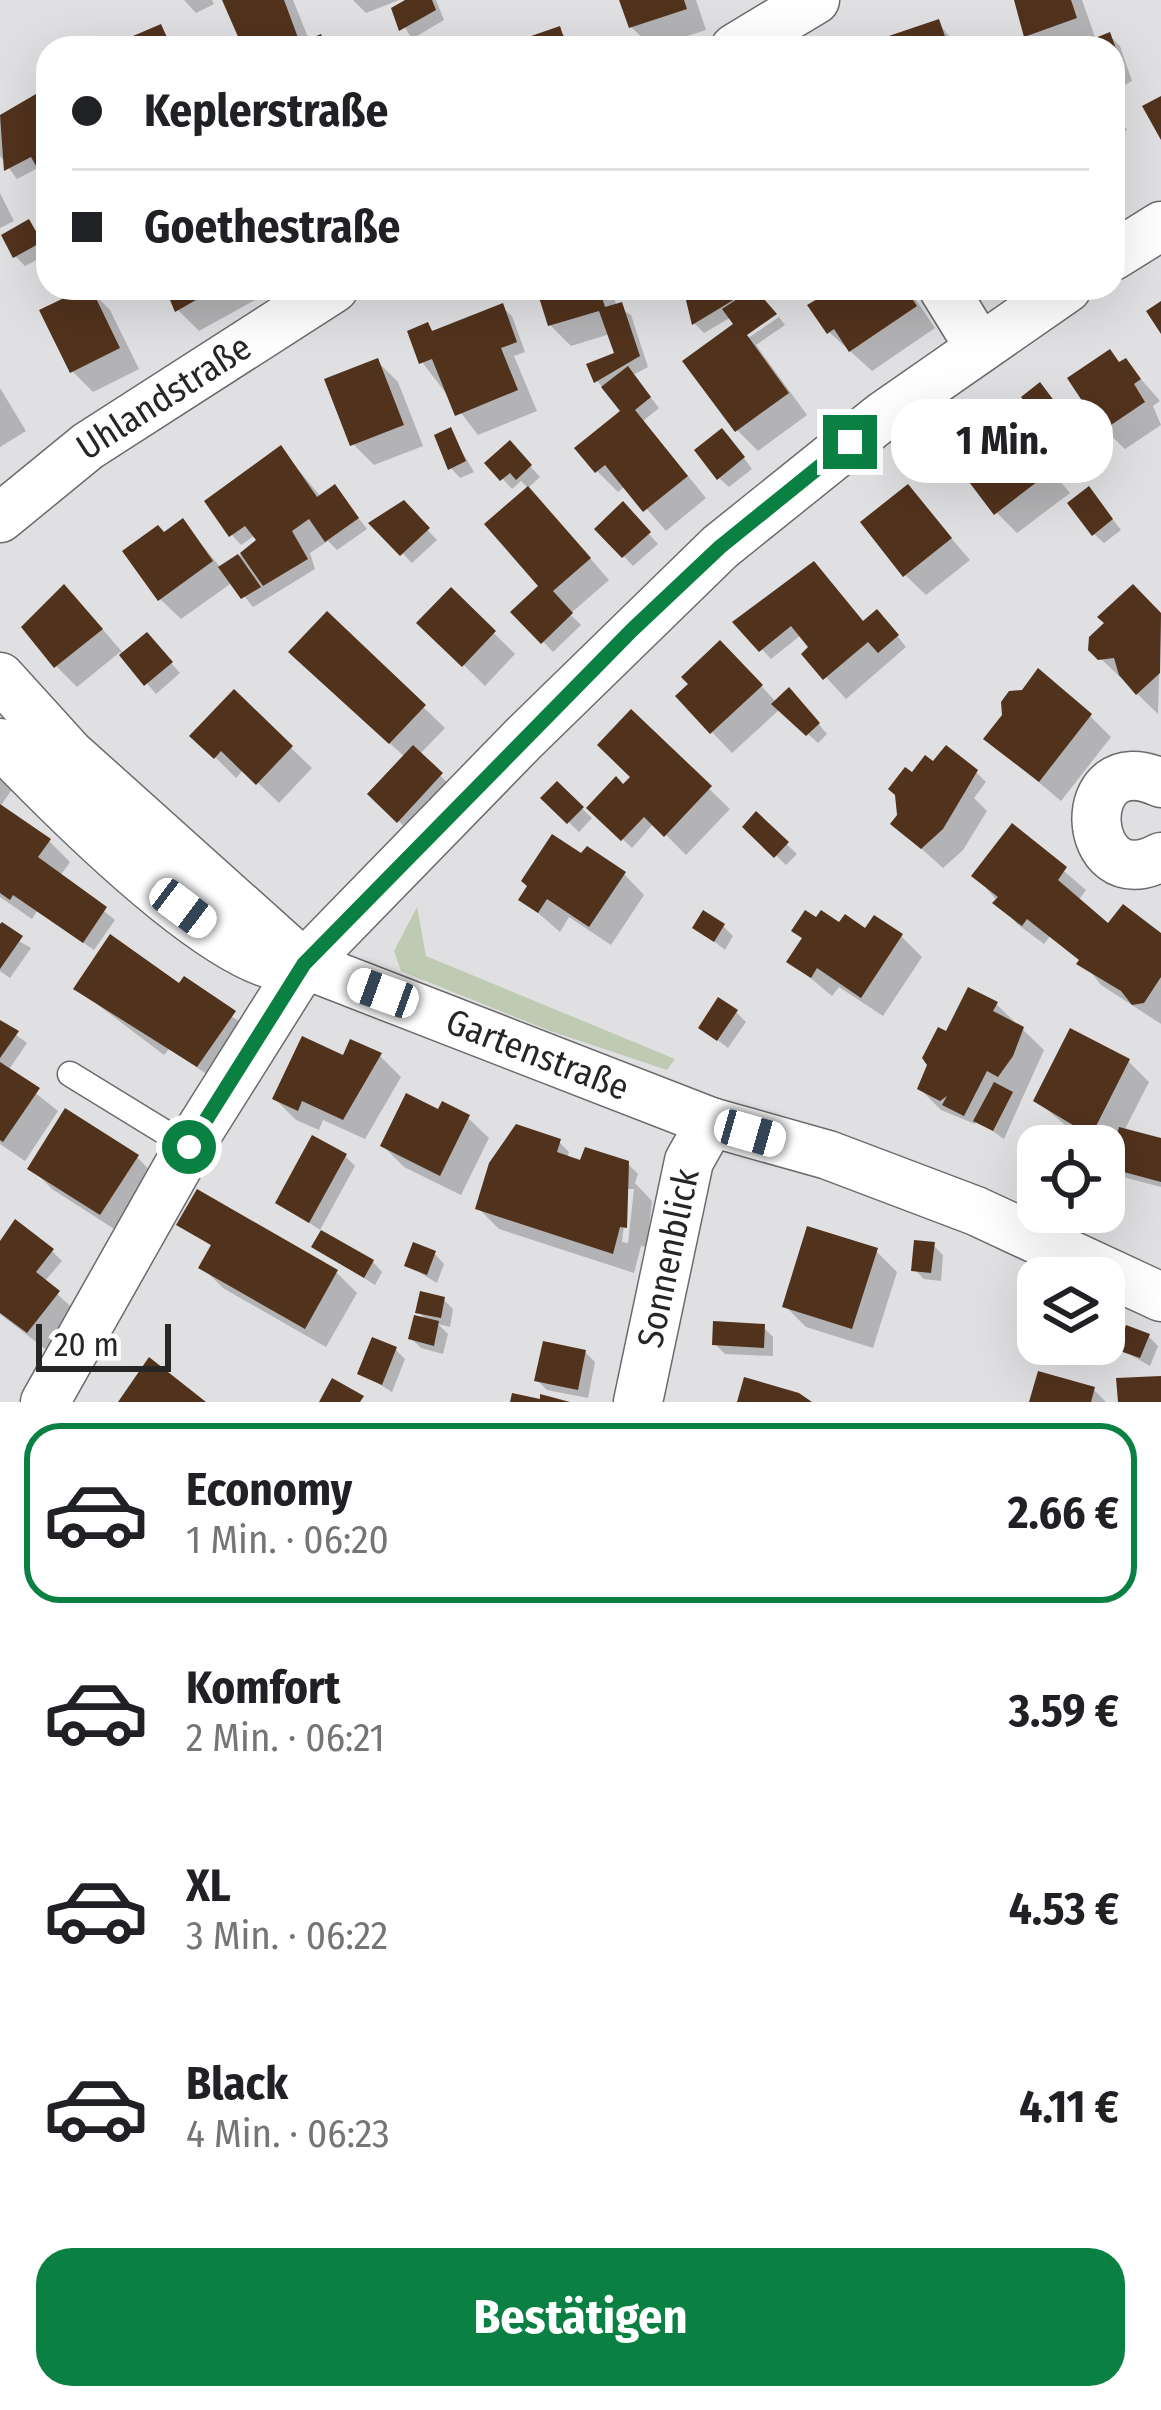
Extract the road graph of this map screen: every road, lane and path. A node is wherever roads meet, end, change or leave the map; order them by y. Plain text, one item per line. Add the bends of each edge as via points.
1 (814, 0) edge
2 (762, 31) edge
3 (1161, 226) edge
4 (1125, 248) edge
5 (315, 300) edge
6 (950, 300) edge
7 (1050, 300) edge
8 (980, 348) junction
9 (0, 518) edge
10 (0, 677) edge
11 (0, 742) edge
12 (1161, 783) edge
13 (1153, 871) edge
14 (304, 964) junction
15 (70, 1074) dead end
16 (711, 1121) junction
17 (189, 1147) junction
18 (1161, 1297) edge
19 (45, 1402) edge
20 (638, 1402) edge

1 - 2 street
3 - 4 street
5 - 9 street, Uhlandstraße via 88,446
6 - 8 street
7 - 8 street
8 - 14 street via 720,547
10 - 14 street, Gartenstraße via 69,753
11 - 14 street via 100,846 251,960
12 - 13 street via 1129,776 1097,802 1100,843
14 - 16 street, Gartenstraße
14 - 17 street
15 - 17 lane
16 - 18 street, Gartenstraße via 976,1211
16 - 20 street, Sonnenblick via 688,1161
17 - 19 street

